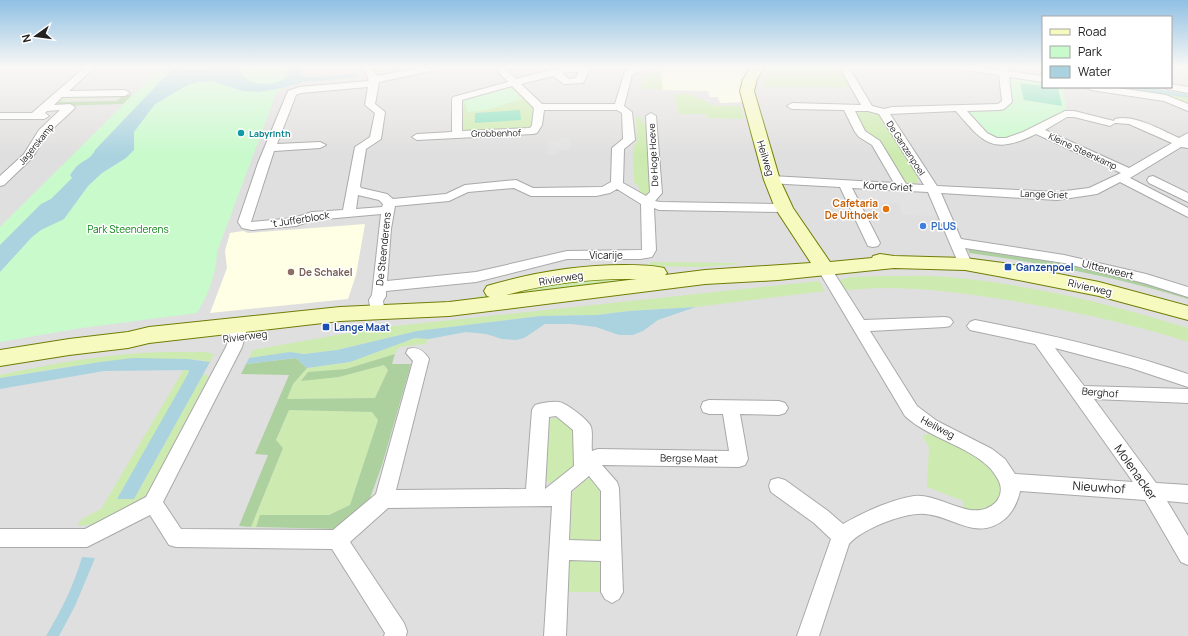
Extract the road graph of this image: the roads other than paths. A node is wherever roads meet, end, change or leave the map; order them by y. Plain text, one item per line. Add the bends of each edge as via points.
1 (56, 96) edge
2 (291, 96) edge
3 (372, 96) edge
4 (468, 96) edge
5 (528, 96) edge
6 (622, 96) edge
7 (748, 96) edge
8 (861, 96) edge
9 (1006, 96) edge
10 (1150, 96) edge
11 (792, 106) dead end
12 (539, 107) junction
13 (619, 107) junction
14 (44, 108) junction
15 (848, 108) junction
16 (868, 108) junction
17 (959, 108) junction
18 (1188, 108) edge
19 (884, 112) junction
20 (0, 116) edge
21 (35, 116) junction
22 (59, 116) junction
23 (651, 116) dead end
24 (1036, 130) junction
25 (457, 134) junction
26 (417, 137) dead end
27 (1185, 141) edge
28 (320, 145) dead end
29 (271, 148) junction
30 (1126, 175) junction
31 (772, 180) junction
32 (1153, 180) dead end
33 (0, 182) edge
34 (617, 184) junction
35 (844, 184) junction
36 (354, 186) junction
37 (902, 187) junction
38 (932, 189) junction
39 (1185, 196) edge
40 (647, 202) junction
41 (1169, 202) junction
42 (389, 206) junction
43 (784, 208) junction
44 (349, 212) junction
45 (1188, 212) edge
46 (955, 242) junction
47 (873, 243) dead end
48 (965, 264) junction
49 (822, 265) junction
50 (378, 287) junction
51 (1188, 292) edge
52 (1188, 312) edge
53 (369, 314) junction
54 (945, 322) dead end
55 (859, 326) junction
56 (976, 326) dead end
57 (238, 332) junction
58 (1039, 338) junction
59 (414, 353) dead end
60 (0, 358) edge
61 (1188, 381) edge
62 (1079, 392) junction
63 (1188, 396) edge
64 (709, 407) dead end
65 (730, 407) junction
66 (779, 408) dead end
67 (587, 467) junction
68 (1009, 482) junction
69 (778, 486) dead end
70 (562, 488) junction
71 (1150, 490) junction
72 (1188, 494) edge
73 (536, 498) junction
74 (384, 499) junction
75 (153, 503) junction
76 (842, 537) junction
77 (0, 538) edge
78 (337, 540) junction
79 (560, 550) junction
80 (611, 551) junction
81 (1188, 555) edge
82 (612, 592) dead end
83 (395, 636) edge
84 (555, 636) edge
85 (808, 636) edge

1 - 14 street
2 - 29 street, 't Jufferblock
3 - 36 street via 370,106 380,112 375,139 361,148
4 - 25 street, Grobbenhof via 457,99
5 - 12 street
6 - 13 street
7 - 31 street, Heilweg
8 - 16 street
9 - 17 street, De Ganzenpoel via 1007,102 1000,107
10 - 18 street via 1166,98
11 - 15 street
12 - 13 street
12 - 25 street, Grobbenhof via 538,125 533,131
13 - 34 street via 628,112 629,140 618,148
14 - 21 street
14 - 22 street, Jagerskamp via 70,107
15 - 16 street
15 - 37 street via 860,132 876,143
16 - 19 street
17 - 19 street, De Ganzenpoel
17 - 24 street, Kleine Steenkamp via 987,138 994,140 1013,140
19 - 38 street, De Ganzenpoel
20 - 21 street
21 - 22 street
22 - 33 street, Jagerskamp via 43,132 28,156
23 - 40 street, De Hoge Hoeve via 656,193
24 - 27 street, Kleine Steenkamp via 1059,114 1074,114 1114,122 1132,122
24 - 30 street, Kleine Steenkamp
25 - 26 street, Grobbenhof
27 - 30 street, Lange Griet
28 - 29 street
29 - 44 street, 't Jufferblock via 244,222 247,225 296,222 312,216
30 - 38 street, Lange Griet via 1093,191 1057,196
30 - 41 street
31 - 35 street, Korte Griet
31 - 43 street, Heilweg
32 - 39 street
34 - 40 street, De Hoge Hoeve
34 - 42 street via 596,192 531,192 516,184 465,188 449,197
35 - 37 street, Korte Griet
35 - 47 street, Korte Griet
36 - 42 street, De Steenderens via 357,191 383,197
36 - 44 street
37 - 38 street, Korte Griet
38 - 46 street, De Ganzenpoel via 946,216
39 - 41 street
40 - 43 street via 659,206
40 - 50 street, Vicarije via 647,254 567,255 476,277
41 - 45 street
42 - 44 street, 't Jufferblock via 358,213
42 - 50 street, De Steenderens
43 - 49 street, Heilweg
46 - 48 street, De Ganzenpoel
46 - 51 street, Uitterweert via 1064,258
48 - 49 street, Rivierweg via 894,262
48 - 52 street, Rivierweg via 1069,282
49 - 53 street, Rivierweg via 778,273 705,277 449,309
49 - 55 street, Heilweg
50 - 53 street, De Steenderens via 379,296
53 - 57 street, Rivierweg via 336,321
54 - 55 street
55 - 68 street, Heilweg via 916,416 974,446 996,463
56 - 58 street
57 - 60 street, Rivierweg via 157,341 128,340
57 - 75 street via 234,347
58 - 61 street via 1118,358
58 - 62 street, Berghof
59 - 74 street via 422,359
62 - 63 street, Berghof
62 - 71 street, Molenacker
64 - 65 street
65 - 66 street
65 - 67 street, Bergse Maat via 739,459 598,457
67 - 70 street, Bergse Maat
67 - 73 street via 582,427 559,409 541,410
67 - 80 street via 610,488
68 - 71 street, Nieuwhof
68 - 76 street via 1011,491 1006,503 991,517 967,519 932,506 916,505 896,511
69 - 76 street via 821,516
70 - 73 street, Bergse Maat via 550,498
70 - 79 street
71 - 72 street, Nieuwhof
71 - 81 street, Molenacker
73 - 74 street, Bergse Maat
74 - 78 street
75 - 77 street via 87,538
75 - 78 street via 176,538
76 - 85 street
78 - 83 street via 396,631
79 - 80 street
79 - 84 street
80 - 82 street

